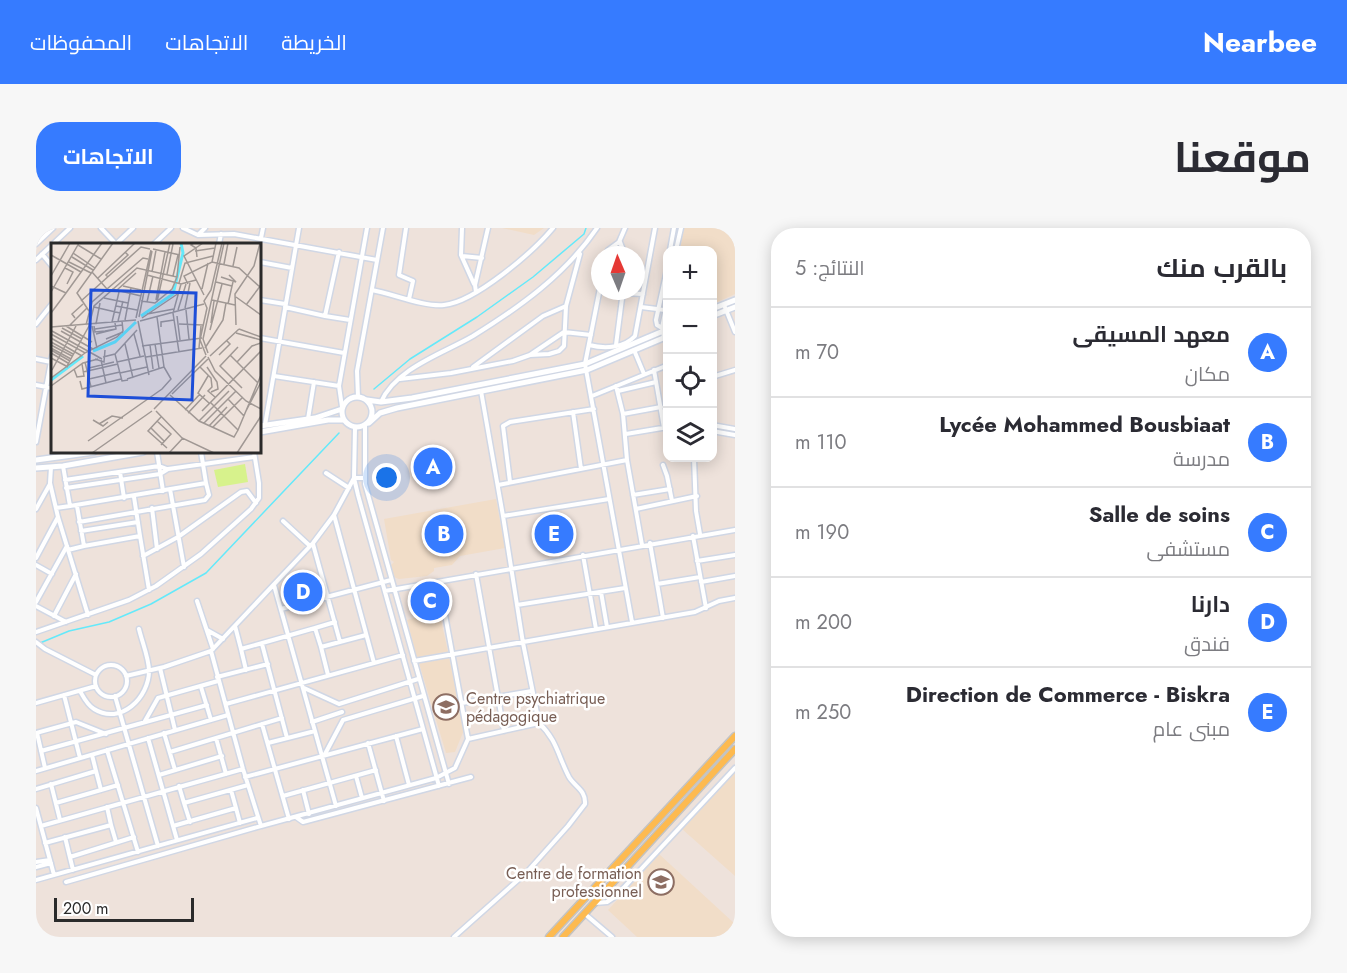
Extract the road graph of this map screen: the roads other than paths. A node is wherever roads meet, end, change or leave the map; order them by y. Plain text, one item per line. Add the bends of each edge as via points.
1 (52, 228) edge
2 (70, 228) edge
3 (101, 228) edge
4 (133, 228) edge
5 (171, 228) edge
6 (183, 228) edge
7 (205, 228) edge
8 (263, 228) edge
9 (299, 228) edge
10 (367, 228) edge
11 (383, 228) edge
12 (406, 228) edge
13 (462, 228) edge
14 (488, 228) edge
15 (553, 228) edge
16 (597, 228) edge
17 (624, 228) edge
18 (655, 228) edge
19 (674, 228) edge
20 (681, 228) edge
21 (221, 234) junction
22 (198, 235) junction
23 (261, 238) junction
24 (619, 242) junction
25 (54, 243) edge
26 (115, 243) edge
27 (117, 243) edge
28 (155, 243) edge
29 (219, 243) edge
30 (36, 244) edge
31 (296, 245) junction
32 (51, 246) edge
33 (612, 246) edge
34 (621, 246) edge
35 (671, 246) edge
36 (677, 246) edge
37 (339, 252) junction
38 (580, 252) junction
39 (42, 254) junction
40 (461, 255) junction
41 (362, 257) junction
42 (482, 258) junction
43 (36, 260) edge
44 (377, 261) junction
45 (261, 262) edge
46 (51, 265) edge
47 (292, 268) junction
48 (645, 283) edge
49 (475, 285) junction
50 (663, 289) edge
51 (372, 290) junction
52 (476, 292) junction
53 (410, 299) junction
54 (261, 300) edge
55 (598, 300) edge
56 (622, 300) edge
57 (642, 300) edge
58 (735, 300) edge
59 (51, 305) edge
60 (286, 306) junction
61 (566, 306) junction
62 (641, 307) junction
63 (735, 307) edge
64 (725, 308) junction
65 (659, 309) junction
66 (717, 309) edge
67 (663, 310) edge
68 (717, 313) edge
69 (325, 316) junction
70 (350, 320) junction
71 (36, 324) edge
72 (663, 330) edge
73 (564, 332) junction
74 (735, 332) edge
75 (663, 333) edge
76 (591, 335) junction
77 (261, 338) edge
78 (279, 341) junction
79 (589, 345) junction
80 (616, 345) junction
81 (633, 347) junction
82 (344, 353) junction
83 (530, 355) junction
84 (36, 359) edge
85 (51, 362) edge
86 (586, 367) junction
87 (663, 367) edge
88 (470, 369) junction
89 (654, 370) junction
90 (735, 370) edge
91 (644, 374) junction
92 (274, 375) junction
93 (717, 375) edge
94 (400, 379) junction
95 (656, 381) junction
96 (314, 382) junction
97 (36, 385) edge
98 (339, 386) junction
99 (616, 386) junction
100 (47, 387) junction
101 (51, 388) edge
102 (481, 391) junction
103 (618, 391) junction
104 (592, 396) junction
105 (358, 397) junction
106 (367, 400) junction
107 (381, 402) junction
108 (661, 407) junction
109 (342, 408) junction
110 (594, 409) junction
111 (573, 412) junction
112 (623, 414) junction
113 (663, 415) edge
114 (308, 419) junction
115 (38, 420) edge
116 (343, 420) junction
117 (367, 424) junction
118 (262, 425) edge
119 (717, 426) edge
120 (355, 428) junction
121 (663, 428) edge
122 (735, 429) edge
123 (261, 432) edge
124 (717, 432) edge
125 (626, 434) junction
126 (735, 435) edge
127 (36, 442) edge
128 (72, 453) edge
129 (137, 453) edge
130 (157, 453) edge
131 (201, 453) edge
132 (254, 454) edge
133 (36, 460) edge
134 (627, 460) junction
135 (694, 462) edge
136 (159, 465) junction
137 (203, 465) junction
138 (603, 465) junction
139 (663, 465) dead end
140 (63, 466) junction
141 (51, 467) junction
142 (36, 468) edge
143 (168, 469) junction
144 (581, 470) junction
145 (120, 472) junction
146 (326, 473) dead end
147 (160, 474) junction
148 (354, 478) junction
149 (365, 478) junction
150 (65, 480) junction
151 (122, 481) junction
152 (510, 482) junction
153 (50, 483) junction
154 (206, 483) junction
155 (498, 485) junction
156 (349, 488) junction
157 (66, 489) junction
158 (170, 489) junction
159 (670, 489) junction
160 (163, 490) junction
161 (633, 495) junction
162 (134, 496) junction
163 (697, 496) junction
164 (124, 498) junction
165 (609, 499) junction
166 (672, 501) junction
167 (256, 503) junction
168 (172, 505) junction
169 (70, 506) junction
170 (77, 506) junction
171 (56, 508) junction
172 (152, 508) junction
173 (36, 509) edge
174 (636, 509) junction
175 (136, 511) junction
176 (334, 515) junction
177 (504, 516) junction
178 (58, 517) junction
179 (283, 521) dead end
180 (80, 522) junction
181 (138, 522) junction
182 (735, 530) edge
183 (81, 531) junction
184 (700, 534) junction
185 (140, 536) junction
186 (693, 536) junction
187 (178, 537) junction
188 (650, 543) junction
189 (312, 545) junction
190 (642, 545) junction
191 (84, 546) junction
192 (68, 548) junction
193 (157, 549) junction
194 (618, 549) junction
195 (583, 555) junction
196 (735, 555) edge
197 (143, 556) junction
198 (36, 558) edge
199 (697, 561) junction
200 (36, 565) edge
201 (184, 567) junction
202 (511, 568) junction
203 (52, 574) junction
204 (76, 574) junction
205 (476, 574) junction
206 (735, 576) edge
207 (391, 580) junction
208 (700, 580) junction
209 (382, 581) junction
210 (439, 582) junction
211 (657, 584) junction
212 (273, 585) junction
213 (354, 588) junction
214 (625, 588) junction
215 (394, 589) junction
216 (149, 590) junction
217 (385, 591) junction
218 (601, 592) junction
219 (589, 594) junction
220 (328, 596) junction
221 (735, 598) edge
222 (197, 602) dead end
223 (36, 604) edge
224 (517, 606) junction
225 (706, 608) junction
226 (281, 609) junction
227 (88, 615) junction
228 (54, 616) junction
229 (663, 618) junction
230 (66, 622) junction
231 (335, 622) junction
232 (632, 622) junction
233 (236, 626) junction
234 (607, 627) junction
235 (315, 628) junction
236 (139, 629) dead end
237 (206, 629) junction
238 (596, 629) junction
239 (36, 632) edge
240 (366, 635) junction
241 (288, 636) junction
242 (223, 639) junction
243 (36, 642) edge
244 (340, 642) junction
245 (523, 643) junction
246 (262, 644) junction
247 (321, 647) junction
248 (241, 649) junction
249 (212, 650) junction
250 (489, 650) junction
251 (403, 655) junction
252 (453, 655) junction
253 (414, 661) junction
254 (374, 663) junction
255 (268, 664) junction
256 (160, 668) junction
257 (246, 670) junction
258 (149, 671) junction
259 (96, 675) junction
260 (328, 675) junction
261 (126, 676) junction
262 (419, 678) junction
263 (218, 679) junction
264 (410, 681) junction
265 (303, 685) junction
266 (96, 686) junction
267 (201, 687) junction
268 (276, 690) junction
269 (80, 691) junction
270 (532, 691) junction
271 (64, 695) junction
272 (115, 696) junction
273 (167, 696) junction
274 (423, 696) junction
275 (498, 697) junction
276 (414, 699) junction
277 (36, 703) edge
278 (462, 703) junction
279 (225, 704) junction
280 (339, 704) junction
281 (207, 705) junction
282 (342, 712) junction
283 (120, 713) junction
284 (172, 715) junction
285 (228, 715) junction
286 (282, 718) junction
287 (211, 720) junction
288 (343, 720) junction
289 (145, 722) junction
290 (312, 722) junction
291 (71, 723) junction
292 (539, 723) junction
293 (262, 724) junction
294 (125, 729) junction
295 (423, 729) junction
296 (175, 730) junction
297 (315, 731) junction
298 (504, 731) junction
299 (36, 733) edge
300 (164, 733) junction
301 (234, 733) junction
302 (106, 734) junction
303 (396, 736) junction
304 (735, 736) edge
305 (148, 738) junction
306 (216, 738) junction
307 (287, 738) junction
308 (468, 739) junction
309 (75, 741) junction
310 (268, 743) junction
311 (368, 743) junction
312 (129, 744) junction
313 (735, 749) edge
314 (107, 750) junction
315 (41, 751) junction
316 (170, 752) junction
317 (93, 754) junction
318 (323, 755) junction
319 (222, 756) junction
320 (80, 758) junction
321 (45, 768) junction
322 (274, 768) junction
323 (735, 768) edge
324 (243, 769) junction
325 (175, 770) junction
326 (376, 770) junction
327 (36, 771) edge
328 (96, 771) junction
329 (226, 774) junction
330 (445, 774) junction
331 (159, 775) junction
332 (356, 776) junction
333 (245, 777) junction
334 (471, 777) dead end
335 (436, 778) junction
336 (329, 783) junction
337 (449, 783) junction
338 (51, 784) junction
339 (118, 785) junction
340 (248, 785) junction
341 (410, 785) junction
342 (179, 786) junction
343 (439, 786) junction
344 (36, 789) edge
345 (101, 790) junction
346 (231, 790) junction
347 (303, 790) junction
348 (163, 791) junction
349 (382, 793) junction
350 (143, 796) junction
351 (283, 796) junction
352 (362, 798) junction
353 (384, 801) junction
354 (123, 802) junction
355 (56, 803) junction
356 (184, 803) junction
357 (336, 806) junction
358 (107, 807) junction
359 (36, 808) edge
360 (236, 808) junction
361 (309, 814) junction
362 (296, 817) junction
363 (257, 818) junction
364 (37, 819) edge
365 (289, 819) junction
366 (60, 820) junction
367 (190, 822) junction
368 (240, 823) junction
369 (111, 825) junction
370 (40, 826) junction
371 (173, 826) junction
372 (261, 826) junction
373 (65, 837) junction
374 (134, 837) junction
375 (177, 840) junction
376 (116, 842) junction
377 (45, 843) junction
378 (158, 846) junction
379 (138, 852) junction
380 (70, 857) junction
381 (36, 862) edge
382 (50, 862) junction
383 (36, 867) edge
384 (74, 870) junction
385 (54, 875) junction
386 (36, 880) edge
387 (66, 882) dead end
388 (595, 903) junction
389 (585, 914) junction
390 (454, 937) edge
391 (549, 937) edge
392 (563, 937) edge
393 (612, 937) edge

1 - 30 street
2 - 25 street
3 - 26 street
4 - 27 street
5 - 28 street
6 - 22 street
7 - 22 street
8 - 23 street
9 - 31 street
10 - 41 street
11 - 44 street
12 - 53 street via 399,275 413,281
13 - 40 street
14 - 42 street
15 - 52 street via 525,256
16 - 38 street
17 - 24 street
18 - 48 street
19 - 35 street
20 - 36 street
21 - 22 street
21 - 23 street
21 - 29 street
23 - 31 street
24 - 33 street
24 - 34 street
31 - 37 street
31 - 47 street
32 - 39 street
37 - 41 street
37 - 69 street
38 - 61 street
38 - 94 street via 540,290 505,315
39 - 43 street
39 - 46 street
40 - 42 street
40 - 49 street
41 - 44 street
41 - 70 street
42 - 49 street
44 - 51 street
45 - 47 street
47 - 60 street
49 - 52 street
50 - 65 street
51 - 53 street
51 - 105 street via 357,371
52 - 53 street via 446,305
54 - 60 street
55 - 76 street
56 - 80 street
57 - 62 street
58 - 64 street
59 - 71 street
60 - 69 street
60 - 78 street
61 - 73 street
61 - 88 street via 543,316
62 - 65 street
62 - 80 street via 635,336
63 - 64 street
64 - 66 street
64 - 68 street
64 - 74 street
65 - 67 street
65 - 72 street via 656,323
69 - 70 street
70 - 82 street
73 - 76 street
73 - 83 street
73 - 83 street via 564,346 559,351
75 - 81 street
76 - 79 street
77 - 78 street
78 - 82 street
78 - 92 street
79 - 80 street
79 - 86 street
81 - 86 street
81 - 91 street
82 - 98 street
83 - 88 street
84 - 85 street
85 - 100 street
86 - 102 street
86 - 104 street
86 - 107 street
87 - 89 street
88 - 94 street
89 - 91 street
89 - 95 street
90 - 93 street
91 - 99 street
92 - 96 street
92 - 118 street
94 - 107 street
95 - 103 street
95 - 108 street
96 - 98 street
96 - 114 street
97 - 100 street
98 - 109 street
99 - 103 street
99 - 104 street
100 - 101 street
100 - 115 street
102 - 117 street via 391,410
102 - 155 street
103 - 112 street
104 - 110 street
105 - 106 street
105 - 109 street via 348,399
106 - 107 street
106 - 117 street via 372,414
108 - 112 street
108 - 113 street
109 - 114 street
109 - 116 street
110 - 111 street
110 - 138 street
111 - 144 street
111 - 152 street via 503,426
112 - 125 street
114 - 118 street
115 - 127 street
116 - 120 street
116 - 123 street
117 - 120 street
117 - 149 street
119 - 122 street
120 - 148 street
121 - 125 street
124 - 126 street
125 - 134 street
128 - 133 street
129 - 140 street
130 - 136 street
131 - 137 street
132 - 137 street
132 - 167 street via 260,488
134 - 138 street
134 - 161 street
135 - 163 street
136 - 143 street
136 - 145 street
136 - 147 street
137 - 143 street
137 - 154 street
138 - 144 street
138 - 165 street
139 - 159 street
140 - 141 street
140 - 150 street
141 - 142 street
141 - 153 street
143 - 147 street
144 - 152 street
145 - 150 street
145 - 151 street
146 - 156 street
147 - 151 street
147 - 160 street
148 - 149 street
148 - 156 street
148 - 209 street
149 - 207 street
150 - 157 street
151 - 157 street
151 - 164 street
152 - 155 street
153 - 171 street
153 - 173 street
154 - 158 street
154 - 168 street via 206,499
155 - 177 street
156 - 176 street
157 - 169 street
158 - 160 street
158 - 168 street
159 - 161 street
159 - 166 street
160 - 162 street
161 - 174 street
162 - 164 street
162 - 175 street
163 - 166 street
163 - 184 street
164 - 170 street
165 - 177 street
165 - 194 street
166 - 174 street
167 - 187 street via 247,491 241,492
167 - 201 street
168 - 172 street
168 - 187 street
169 - 170 street
169 - 171 street
170 - 180 street
171 - 178 street
172 - 175 street
172 - 193 street
174 - 190 street
175 - 180 street
175 - 181 street
176 - 189 street
176 - 213 street
177 - 202 street
178 - 192 street
178 - 198 street
179 - 189 street
180 - 183 street
181 - 183 street
181 - 185 street
182 - 184 street
183 - 191 street
184 - 186 street
185 - 191 street
185 - 197 street
186 - 188 street
186 - 199 street
187 - 193 street
187 - 201 street
188 - 190 street
188 - 211 street
189 - 212 street
189 - 220 street
190 - 194 street
191 - 192 street
192 - 203 street
192 - 204 street
193 - 197 street
194 - 195 street
194 - 214 street
195 - 202 street
195 - 219 street
196 - 199 street
197 - 216 street
199 - 208 street
200 - 203 street
201 - 216 street
202 - 205 street
202 - 224 street
203 - 223 street
204 - 227 street
204 - 228 street
205 - 210 street
205 - 250 street
206 - 208 street
207 - 209 street
207 - 215 street
208 - 211 street
208 - 225 street
209 - 213 street
209 - 217 street
210 - 215 street
210 - 252 street
211 - 229 street
212 - 226 street
212 - 233 street
213 - 220 street
213 - 240 street
214 - 218 street
214 - 232 street
215 - 217 street
215 - 253 street
216 - 227 street
217 - 251 street
218 - 219 street
218 - 234 street
219 - 224 street
219 - 238 street
220 - 226 street
220 - 231 street
221 - 225 street
222 - 237 street
223 - 228 street
224 - 245 street
225 - 229 street
226 - 241 street
227 - 230 street
228 - 230 street
229 - 232 street
230 - 239 street
231 - 235 street
231 - 244 street
232 - 234 street
233 - 242 street
233 - 248 street
234 - 238 street
235 - 241 street
235 - 247 street
236 - 258 street
237 - 242 street
237 - 249 street
238 - 245 street
240 - 244 street
240 - 254 street
241 - 246 street
241 - 265 street
242 - 249 street
243 - 259 street
244 - 247 street
245 - 250 street
245 - 270 street
246 - 248 street
246 - 255 street
247 - 260 street
248 - 257 street
249 - 256 street
249 - 263 street
250 - 252 street
250 - 275 street
251 - 254 street
251 - 264 street
252 - 253 street
252 - 278 street
253 - 262 street
254 - 260 street
255 - 257 street
255 - 268 street
256 - 258 street
256 - 273 street
257 - 263 street
258 - 261 street
258 - 283 street via 140,699
259 - 261 street via 110,665 120,668
259 - 266 street
260 - 265 street
261 - 272 street via 124,690
262 - 264 street
262 - 274 street
263 - 267 street
263 - 279 street
264 - 276 street
264 - 280 street
265 - 268 street
265 - 280 street
265 - 290 street
266 - 269 street
266 - 272 street via 105,695
267 - 273 street
267 - 281 street
268 - 279 street
268 - 286 street
269 - 271 street
269 - 283 street via 94,709
270 - 275 street
270 - 292 street
271 - 277 street
271 - 291 street
272 - 283 street
273 - 284 street
273 - 289 street via 157,699
274 - 276 street
274 - 330 street
275 - 278 street
275 - 298 street
276 - 288 street
276 - 295 street
278 - 308 street
279 - 285 street
280 - 282 street
281 - 284 street
281 - 287 street
282 - 288 street
282 - 290 street
283 - 294 street
284 - 289 street
284 - 296 street
285 - 287 street
285 - 301 street
286 - 293 street
286 - 307 street
287 - 296 street
288 - 318 street
289 - 294 street
290 - 297 street
291 - 299 street
291 - 302 street via 78,722
291 - 309 street
292 - 298 street
292 - 390 street via 555,742 569,777 584,794 585,804 527,872
293 - 301 street
293 - 310 street
294 - 302 street
294 - 312 street
295 - 303 street
295 - 335 street
296 - 300 street
297 - 307 street
297 - 318 street
298 - 308 street
299 - 315 street
300 - 305 street
300 - 316 street
301 - 306 street
301 - 324 street
302 - 309 street
303 - 311 street
303 - 341 street
304 - 391 main road
305 - 312 street
305 - 331 street
306 - 316 street
306 - 319 street
307 - 310 street
308 - 330 street via 455,768
309 - 315 street
309 - 320 street
310 - 322 street
311 - 318 street
311 - 326 street
312 - 314 street
312 - 350 street
313 - 388 main road
314 - 317 street
314 - 339 street
315 - 321 street
316 - 325 street
317 - 320 street
317 - 328 street
318 - 322 street
318 - 336 street
319 - 325 street
319 - 329 street
320 - 321 street
321 - 327 street
322 - 333 street
322 - 351 street
323 - 388 street via 616,896
324 - 329 street
324 - 333 street
325 - 331 street
326 - 332 street
326 - 349 street
328 - 338 street
328 - 345 street
329 - 342 street
330 - 335 street
330 - 337 street
331 - 348 street
332 - 336 street
332 - 352 street
333 - 340 street
334 - 337 street
335 - 341 street
335 - 343 street
336 - 347 street
336 - 357 street
337 - 343 street
338 - 344 street
338 - 355 street
339 - 345 street
339 - 354 street
340 - 346 street
340 - 363 street
341 - 349 street
342 - 348 street
342 - 356 street
343 - 353 street
345 - 355 street
346 - 356 street
346 - 360 street
347 - 351 street
347 - 361 street
348 - 350 street
348 - 371 street
349 - 352 street
349 - 353 street
350 - 354 street
350 - 378 street
351 - 365 street
352 - 357 street
353 - 362 street via 303,822
354 - 358 street
354 - 374 street
355 - 366 street
356 - 367 street
357 - 361 street
358 - 366 street
358 - 369 street
359 - 364 street
360 - 367 street
360 - 368 street
361 - 362 street
362 - 365 street
363 - 368 street
363 - 372 street
364 - 370 street
365 - 372 street
366 - 370 street
367 - 371 street
368 - 375 street
369 - 373 street
369 - 376 street
370 - 377 street
371 - 375 street
372 - 387 street
373 - 377 street
373 - 380 street
374 - 376 street
374 - 379 street
375 - 378 street
376 - 380 street
377 - 382 street
378 - 379 street
379 - 384 street
380 - 384 street
381 - 382 street
382 - 383 street
382 - 385 street
384 - 385 street
385 - 386 street
388 - 389 main road
389 - 392 main road
389 - 393 street

